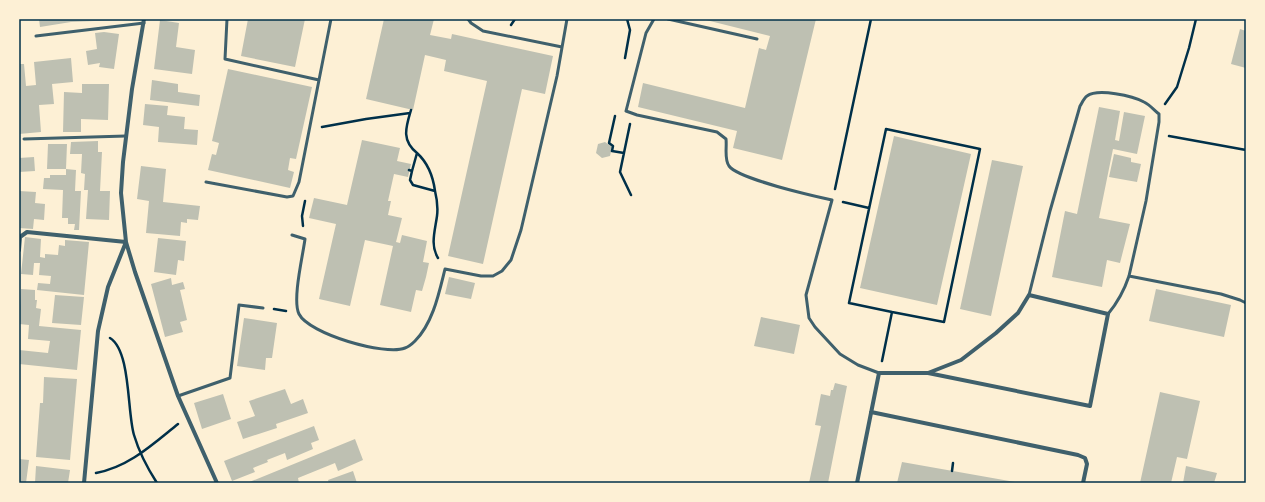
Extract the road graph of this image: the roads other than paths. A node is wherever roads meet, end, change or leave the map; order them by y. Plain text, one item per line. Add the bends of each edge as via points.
1 (227, 19) edge
2 (331, 19) edge
3 (468, 19) edge
4 (567, 19) edge
5 (654, 19) edge
6 (668, 19) edge
7 (144, 21) edge
8 (36, 36) dead end
9 (757, 39) dead end
10 (562, 47) junction
11 (319, 80) junction
12 (126, 136) junction
13 (24, 139) dead end
14 (206, 182) dead end
15 (292, 235) dead end
16 (126, 242) junction
17 (19, 250) edge
18 (1128, 276) junction
19 (1029, 295) junction
20 (1246, 303) edge
21 (263, 308) road end
22 (1108, 314) junction
23 (879, 373) junction
24 (928, 373) junction
25 (178, 396) junction
26 (871, 412) junction
27 (84, 483) edge
28 (217, 483) edge
29 (857, 483) edge
30 (1083, 483) edge

1 - 11 lane via 225,59
2 - 11 lane
3 - 10 lane via 483,31
4 - 10 lane
5 - 23 lane via 646,33 626,111 717,132 726,139 727,161 737,172 832,200 806,295 809,318 840,354 858,365
6 - 9 lane
7 - 8 lane
7 - 12 street
10 - 15 lane via 521,230 510,260 502,271 493,276 445,269 430,318 415,341 404,348 386,349 349,342 307,324 299,313 297,292 305,239
11 - 14 lane via 299,182 293,196
12 - 13 lane
12 - 16 street via 121,193
16 - 17 street via 27,232 20,237
16 - 25 street
16 - 27 street via 108,287 98,331
18 - 19 lane via 1146,201 1159,114 1144,102 1093,93 1086,97 1080,106 1073,125
18 - 20 lane via 1221,294
18 - 22 lane via 1125,289
19 - 22 street
19 - 24 street via 1018,313 976,349 961,360
21 - 25 lane via 239,305 230,378
22 - 24 street via 1090,406
23 - 24 street
23 - 26 street
25 - 28 street
26 - 29 street
26 - 30 street via 1078,455 1085,458

